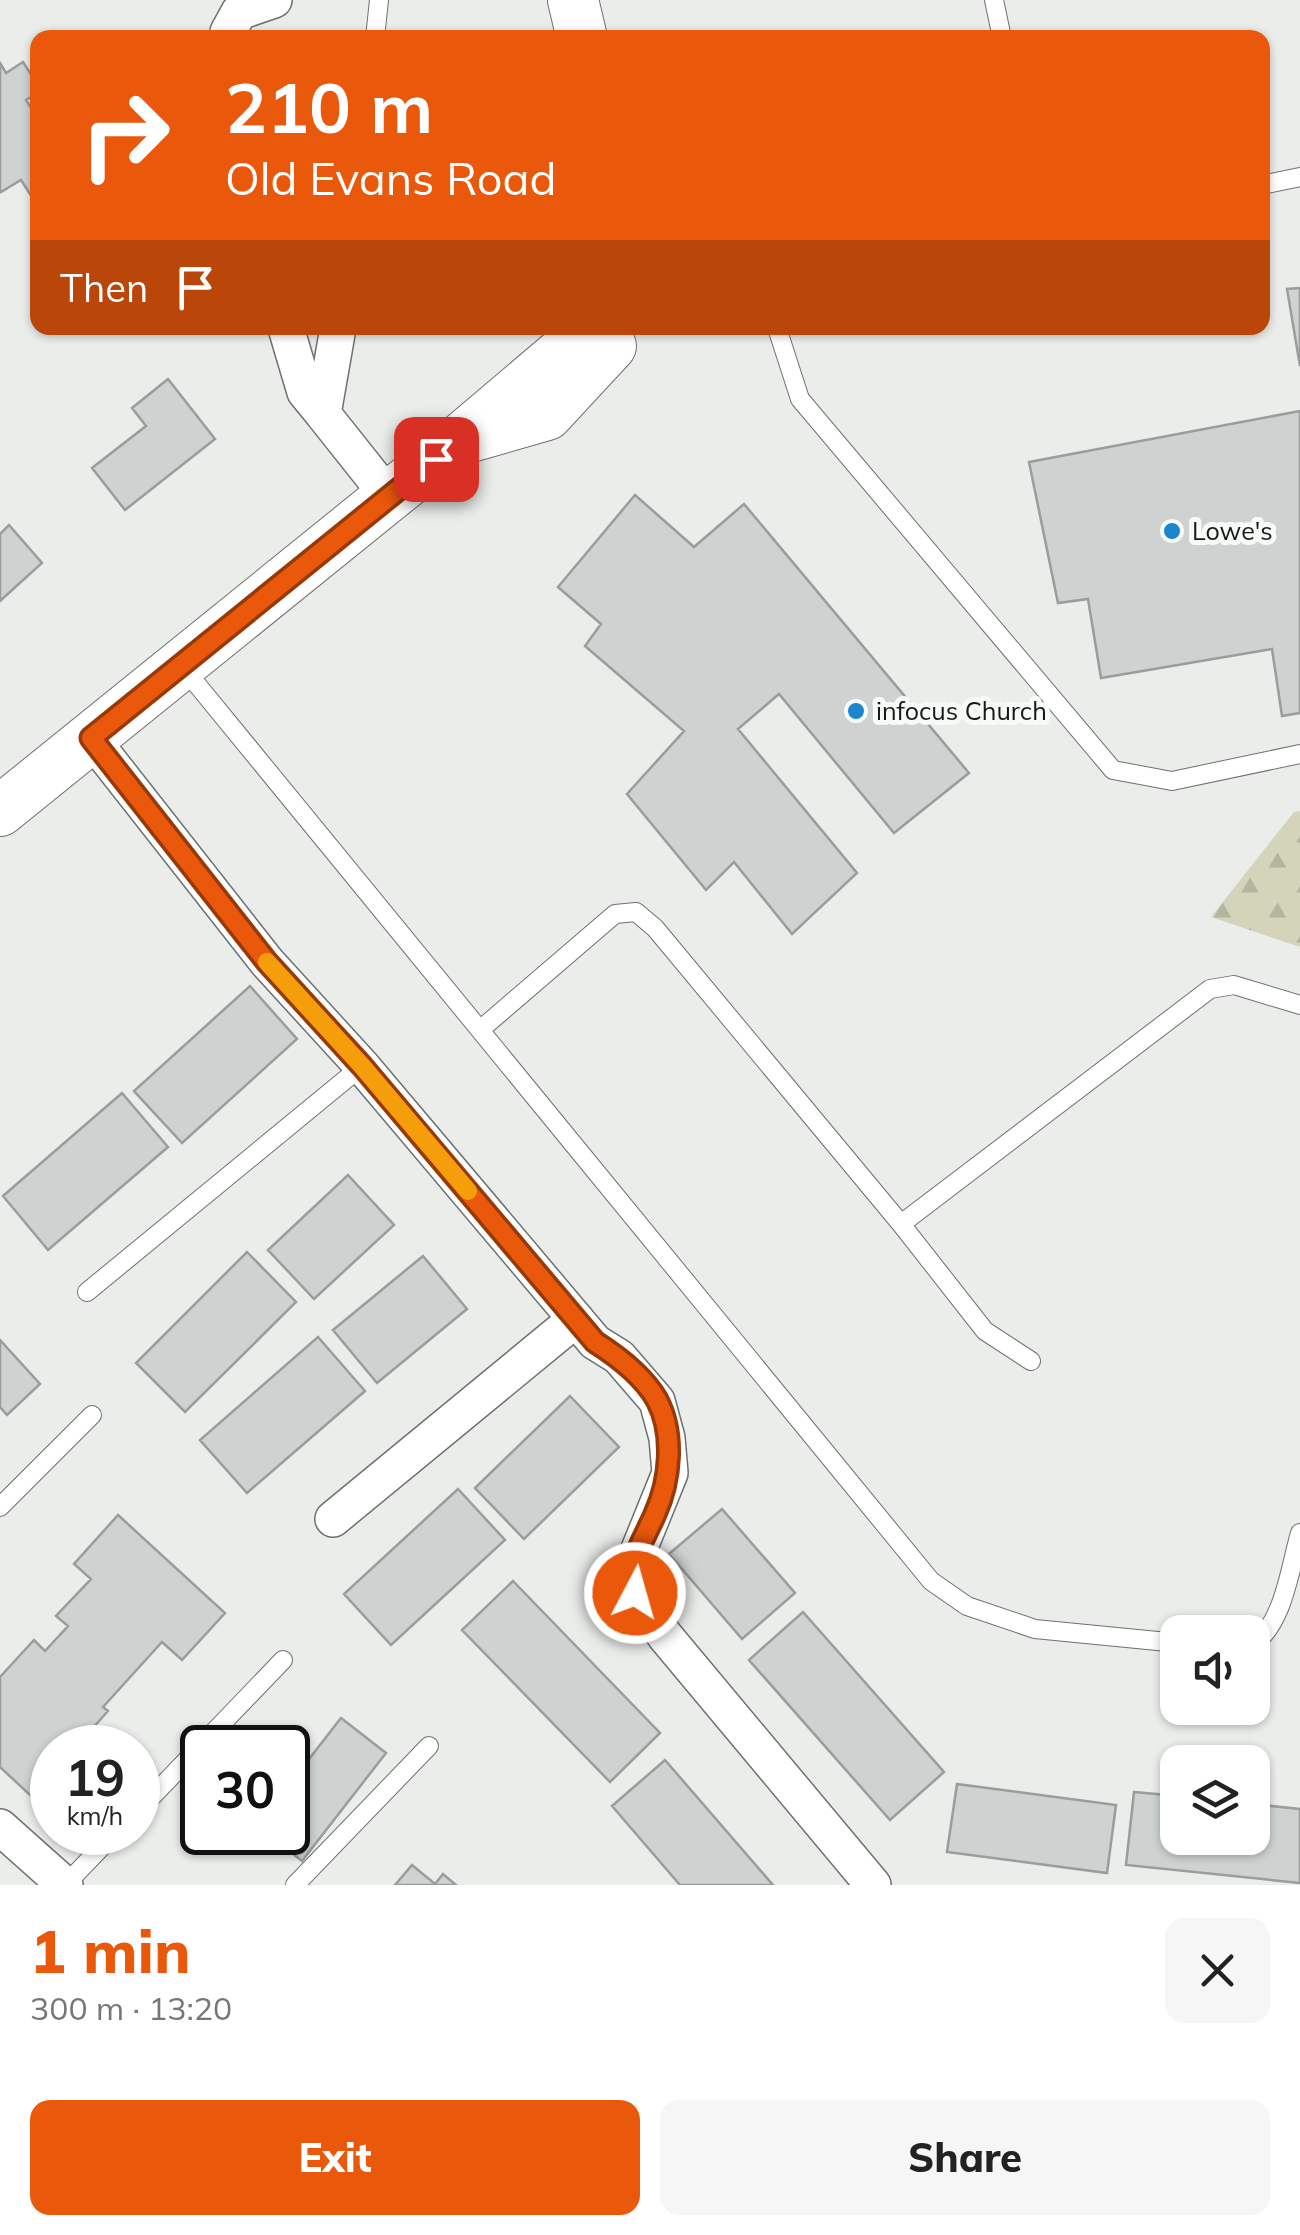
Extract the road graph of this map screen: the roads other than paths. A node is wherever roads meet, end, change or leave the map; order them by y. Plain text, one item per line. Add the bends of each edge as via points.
1 (274, 0) edge
2 (379, 0) edge
3 (573, 0) edge
4 (994, 0) edge
5 (227, 30) edge
6 (376, 30) edge
7 (580, 30) edge
8 (1000, 30) edge
9 (1300, 177) edge
10 (1270, 183) edge
11 (288, 335) edge
12 (337, 335) edge
13 (583, 335) edge
14 (620, 335) edge
15 (778, 335) edge
16 (323, 414) junction
17 (460, 440) junction
18 (389, 497) junction
19 (181, 665) junction
20 (91, 738) junction
21 (1300, 754) edge
22 (0, 812) edge
23 (1300, 1005) edge
24 (480, 1030) junction
25 (362, 1066) junction
26 (901, 1224) junction
27 (87, 1292) dead end
28 (576, 1319) junction
29 (1031, 1361) dead end
30 (92, 1415) dead end
31 (0, 1508) edge
32 (333, 1519) dead end
33 (1300, 1533) edge
34 (1270, 1626) edge
35 (1160, 1641) edge
36 (284, 1660) dead end
37 (429, 1746) dead end
38 (160, 1788) edge
39 (0, 1827) edge
40 (94, 1855) edge
41 (65, 1885) edge
42 (295, 1885) edge
43 (873, 1885) edge

1 - 5 street via 239,12
2 - 6 lane
3 - 7 street
4 - 8 lane
9 - 10 lane
11 - 16 street via 306,392
12 - 16 street
13 - 17 street
14 - 17 street via 547,415
15 - 21 lane via 800,400 1113,770 1172,781
16 - 18 street
17 - 18 street
18 - 19 street
19 - 20 street
19 - 24 lane
20 - 22 street
20 - 25 street via 267,962
23 - 26 lane via 1234,984 1210,989
24 - 26 lane via 615,914 636,912
24 - 35 lane via 931,1580 968,1606 1035,1629
25 - 27 lane
25 - 28 street
26 - 29 lane via 985,1331
28 - 32 street
28 - 43 street via 657,1400 667,1438 670,1473 629,1574 635,1593
30 - 31 lane
33 - 34 lane
36 - 38 lane
37 - 42 lane
39 - 41 street
40 - 41 lane

